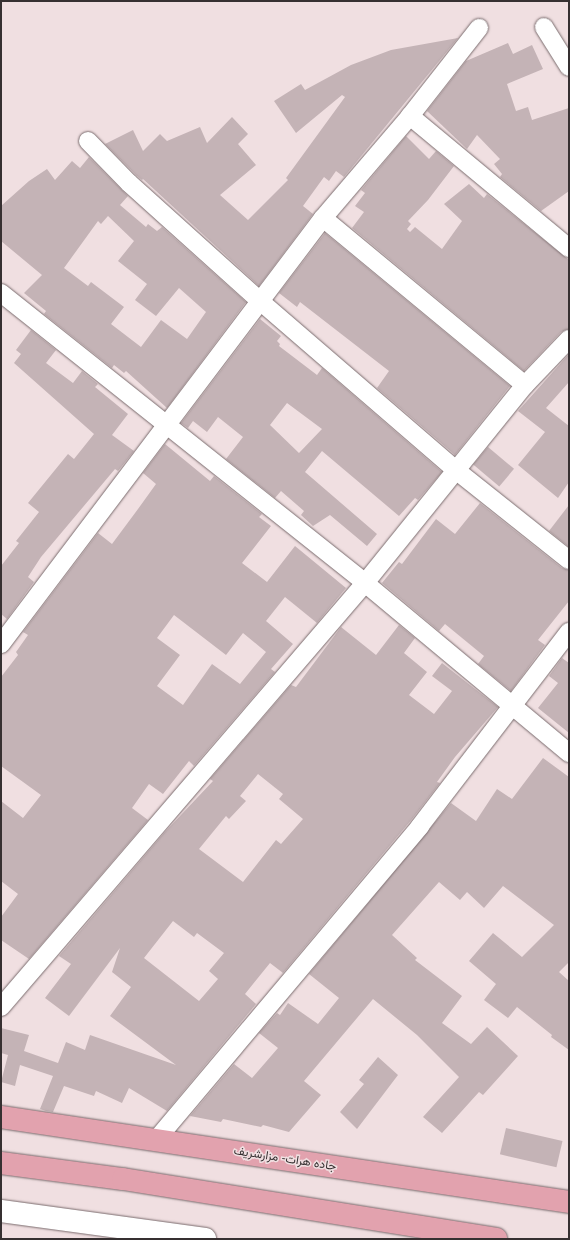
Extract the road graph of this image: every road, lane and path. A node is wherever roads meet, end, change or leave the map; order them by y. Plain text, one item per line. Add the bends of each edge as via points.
1 (544, 27) dead end
2 (479, 28) dead end
3 (569, 67) edge
4 (410, 116) junction
5 (88, 141) dead end
6 (323, 218) junction
7 (569, 248) edge
8 (1, 293) edge
9 (260, 301) junction
10 (569, 339) edge
11 (525, 385) junction
12 (166, 424) junction
13 (458, 471) junction
14 (569, 560) edge
15 (365, 583) junction
16 (569, 632) edge
17 (1, 644) edge
18 (512, 708) junction
19 (569, 753) edge
20 (1, 1007) edge
21 (1, 1117) edge
22 (156, 1140) junction
23 (1, 1163) edge
24 (569, 1202) edge
25 (1, 1211) edge
26 (205, 1239) edge
27 (496, 1239) edge

1 - 3 street
2 - 4 street
4 - 6 street
4 - 7 street
5 - 9 street via 129,183
6 - 9 street
6 - 11 street
8 - 12 street
9 - 12 street
9 - 13 street
10 - 11 street
11 - 13 street
12 - 15 street
12 - 17 street
13 - 14 street
13 - 15 street
15 - 18 street
15 - 20 street
16 - 18 street
18 - 19 street
18 - 22 street via 420,826
21 - 22 highway, جاده هرات- مزارشریف
22 - 24 highway, جاده هرات- مزارشریف
23 - 27 highway via 123,1179
25 - 26 street

